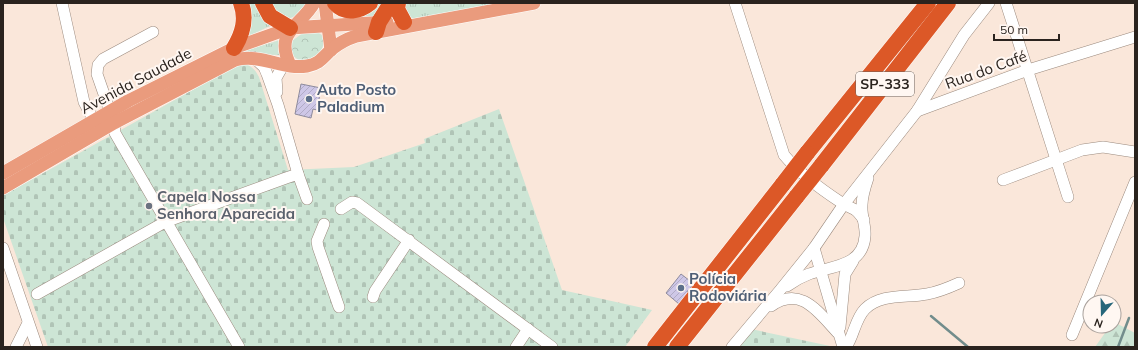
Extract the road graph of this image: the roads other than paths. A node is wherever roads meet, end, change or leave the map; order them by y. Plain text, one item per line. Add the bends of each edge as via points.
1 (62, 3) edge
2 (241, 3) edge
3 (263, 3) edge
4 (370, 3) edge
5 (391, 3) edge
6 (398, 3) edge
7 (534, 3) edge
8 (735, 3) edge
9 (928, 3) edge
10 (948, 3) edge
11 (979, 3) edge
12 (989, 3) edge
13 (1006, 3) edge
14 (325, 4) edge
15 (433, 21) junction
16 (404, 22) junction
17 (373, 26) junction
18 (329, 27) junction
19 (290, 28) junction
20 (153, 32) dead end
21 (964, 35) junction
22 (1135, 37) edge
23 (234, 48) junction
24 (331, 50) junction
25 (252, 57) junction
26 (287, 64) junction
27 (1028, 70) junction
28 (278, 105) junction
29 (917, 111) junction
30 (112, 117) junction
31 (94, 121) junction
32 (1135, 152) edge
33 (1056, 160) junction
34 (870, 172) junction
35 (3, 173) edge
36 (298, 174) junction
37 (1003, 180) dead end
38 (1135, 182) edge
39 (3, 188) edge
40 (1068, 196) dead end
41 (307, 199) dead end
42 (844, 204) junction
43 (341, 209) dead end
44 (864, 220) junction
45 (165, 222) junction
46 (324, 224) dead end
47 (409, 240) junction
48 (3, 248) edge
49 (814, 248) junction
50 (856, 258) junction
51 (821, 271) junction
52 (959, 283) dead end
53 (781, 289) junction
54 (37, 294) dead end
55 (373, 297) dead end
56 (339, 307) dead end
57 (764, 310) junction
58 (28, 323) junction
59 (528, 329) junction
60 (839, 335) junction
61 (1072, 335) dead end
62 (16, 347) edge
63 (36, 347) edge
64 (239, 347) edge
65 (516, 347) edge
66 (552, 347) edge
67 (655, 347) edge
68 (677, 347) edge
69 (732, 347) edge
70 (844, 347) edge

1 - 31 street via 84,102
2 - 23 highway via 244,10 243,26
3 - 19 highway via 270,16
4 - 14 highway via 356,11
5 - 17 highway
6 - 16 highway via 397,9
7 - 15 main road
8 - 42 street via 784,155 793,166
9 - 67 highway, SP-333, bridge
10 - 68 highway, SP-333, bridge
11 - 21 street
12 - 21 street
13 - 27 street
14 - 17 main road via 334,16
14 - 18 main road
14 - 19 main road via 310,10
15 - 16 main road
15 - 17 main road
16 - 17 main road
17 - 18 main road
17 - 24 main road
18 - 19 main road
18 - 24 main road
19 - 23 main road, Avenida Saudade
19 - 26 main road via 284,49
20 - 30 street via 100,61 97,74
21 - 29 street
22 - 27 street, Rua do Café
23 - 30 main road, Avenida Saudade via 128,101
24 - 26 main road via 317,63 307,66
25 - 26 main road, Avenida Saudade
25 - 28 street via 264,67
25 - 30 main road, Avenida Saudade via 235,60
26 - 28 street via 276,78
27 - 29 street, Rua do Café
27 - 33 street
28 - 36 street
29 - 34 street
30 - 31 main road, Avenida Saudade
30 - 39 main road, Avenida Saudade
30 - 45 street via 115,134
31 - 35 main road, Avenida Saudade
32 - 33 street via 1102,147 1082,150
33 - 37 street
33 - 40 street
34 - 42 street
34 - 44 street via 863,192
36 - 41 street
36 - 45 street
38 - 61 street
42 - 44 street via 856,209
42 - 49 street
43 - 47 street via 352,202 357,203
44 - 50 street via 865,242
45 - 54 street
45 - 64 street
46 - 56 street via 317,241 318,247
47 - 55 street
47 - 59 street
48 - 58 street
49 - 51 street
49 - 53 street
50 - 51 street
50 - 60 street via 848,266 845,274
51 - 53 street via 799,278
51 - 60 street
52 - 70 street via 943,291 878,300 860,314 853,334
53 - 57 street
57 - 60 street via 781,299 795,298 806,301
57 - 69 street
58 - 62 street
58 - 63 street
59 - 65 street
59 - 66 street
60 - 70 street

